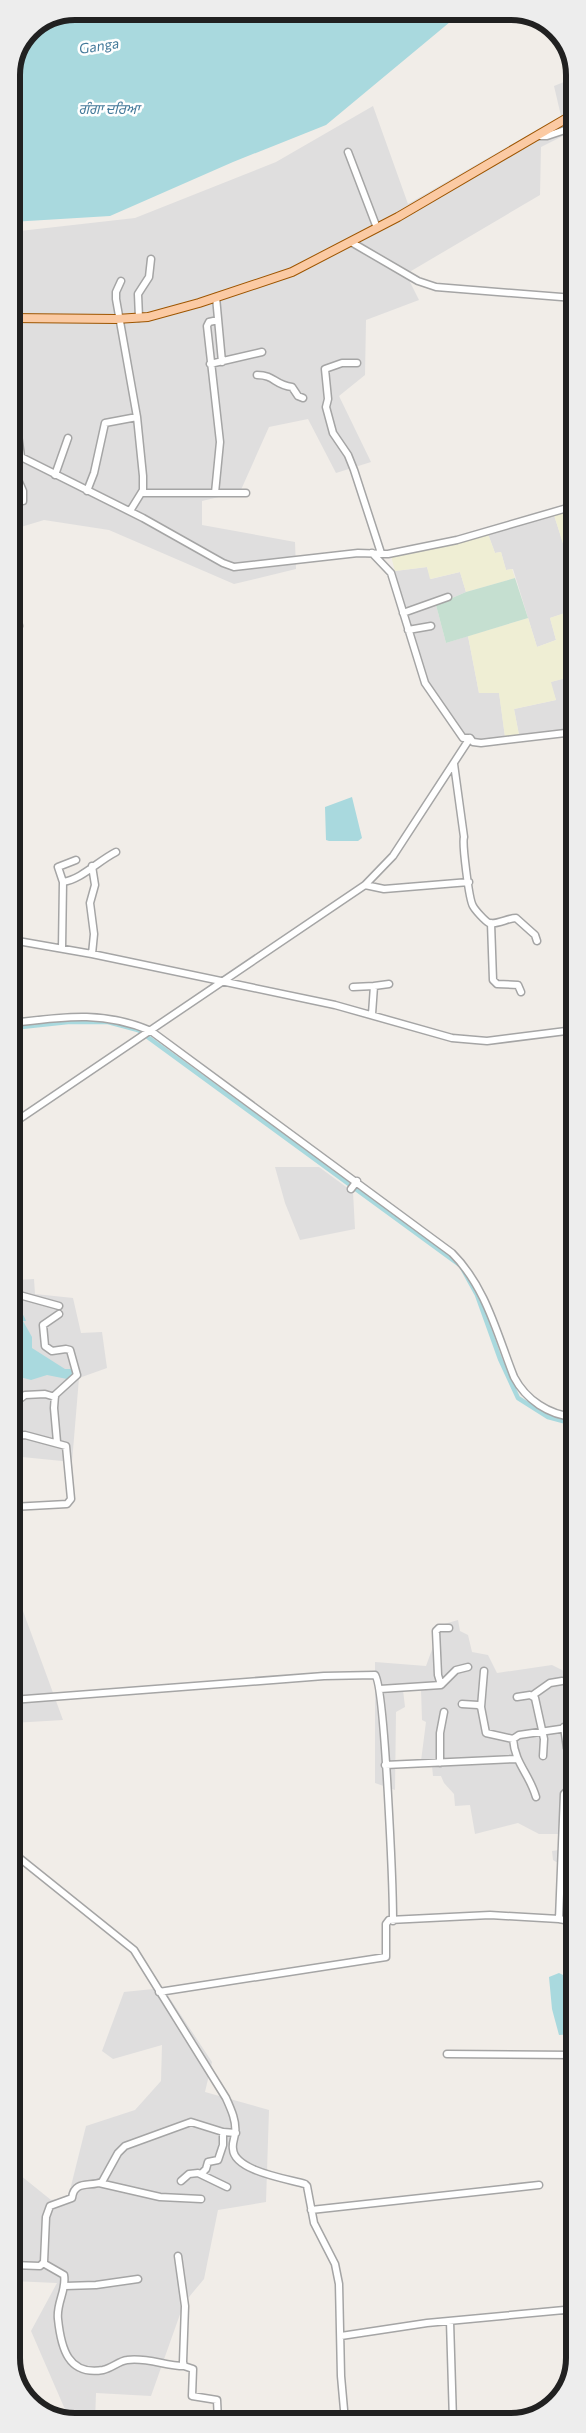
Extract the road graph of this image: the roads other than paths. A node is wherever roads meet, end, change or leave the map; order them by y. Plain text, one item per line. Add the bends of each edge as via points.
1 (566, 119) edge
2 (566, 130) edge
3 (538, 136) junction
4 (348, 152) dead end
5 (377, 228) junction
6 (351, 242) junction
7 (151, 259) dead end
8 (121, 281) dead end
9 (216, 297) junction
10 (566, 297) edge
11 (20, 318) edge
12 (139, 318) junction
13 (118, 319) junction
14 (218, 320) junction
15 (262, 352) dead end
16 (222, 362) junction
17 (357, 363) dead end
18 (210, 364) junction
19 (257, 375) dead end
20 (303, 398) dead end
21 (138, 417) junction
22 (68, 438) dead end
23 (20, 449) edge
24 (21, 456) joint
25 (55, 475) junction
26 (20, 485) edge
27 (87, 491) junction
28 (142, 493) junction
29 (215, 493) junction
30 (246, 493) dead end
31 (20, 501) edge
32 (566, 508) edge
33 (130, 511) junction
34 (371, 552) junction
35 (380, 554) junction
36 (448, 598) dead end
37 (403, 613) junction
38 (431, 626) dead end
39 (408, 630) junction
40 (566, 733) edge
41 (470, 738) junction
42 (454, 763) junction
43 (116, 852) dead end
44 (76, 860) dead end
45 (92, 866) junction
46 (63, 882) junction
47 (469, 882) junction
48 (365, 886) junction
49 (491, 923) junction
50 (20, 941) edge
51 (537, 941) dead end
52 (59, 948) junction
53 (92, 954) junction
54 (225, 982) junction
55 (389, 984) dead end
56 (374, 986) junction
57 (353, 987) dead end
58 (521, 992) dead end
59 (372, 1014) junction
60 (20, 1022) edge
61 (566, 1031) edge
62 (149, 1032) junction
63 (20, 1119) edge
64 (20, 1295) edge
65 (59, 1306) dead end
66 (59, 1314) dead end
67 (55, 1397) junction
68 (20, 1399) edge
69 (566, 1415) edge
70 (20, 1435) edge
71 (57, 1442) junction
72 (20, 1507) edge
73 (449, 1628) dead end
74 (468, 1667) dead end
75 (484, 1671) dead end
76 (562, 1681) dead end
77 (441, 1685) junction
78 (380, 1689) junction
79 (533, 1696) junction
80 (517, 1697) dead end
81 (20, 1699) edge
82 (462, 1704) dead end
83 (481, 1707) junction
84 (444, 1712) dead end
85 (564, 1727) joint
86 (541, 1733) junction
87 (514, 1738) junction
88 (566, 1741) edge
89 (543, 1756) dead end
90 (516, 1759) junction
91 (440, 1763) junction
92 (385, 1765) junction
93 (566, 1792) edge
94 (536, 1797) dead end
95 (20, 1858) edge
96 (558, 1919) junction
97 (566, 1920) edge
98 (393, 1921) junction
99 (160, 1992) junction
100 (447, 2054) dead end
101 (566, 2054) edge
102 (223, 2132) junction
103 (236, 2132) junction
104 (201, 2174) junction
105 (181, 2181) dead end
106 (99, 2183) junction
107 (539, 2185) dead end
108 (227, 2187) dead end
109 (201, 2199) dead end
110 (311, 2210) junction
111 (178, 2256) dead end
112 (43, 2263) junction
113 (20, 2266) edge
114 (138, 2279) dead end
115 (65, 2286) junction
116 (566, 2310) edge
117 (450, 2321) junction
118 (340, 2336) junction
119 (184, 2366) junction
120 (218, 2413) edge
121 (344, 2413) edge
122 (453, 2413) edge

1 - 3 main road
2 - 3 street
3 - 5 main road
4 - 5 street
5 - 6 main road
6 - 9 main road via 292,272
6 - 10 street via 418,281 436,287
7 - 12 street via 150,277 138,294
8 - 13 street via 115,295
9 - 12 main road
9 - 14 street
11 - 13 main road
12 - 13 main road
13 - 21 street
14 - 16 street
14 - 18 street via 207,324
15 - 16 street
16 - 18 street
17 - 35 street via 345,362 328,367 324,374 326,407 333,433 350,459
18 - 29 street via 220,442
19 - 20 street via 269,376 279,385 292,387
21 - 27 street via 105,423
21 - 28 street
22 - 25 street
23 - 24 street
24 - 25 street
25 - 27 street
26 - 31 street via 24,496
27 - 33 street
28 - 29 street
28 - 33 street
29 - 30 street
32 - 35 street via 457,540
33 - 34 street via 223,564 234,567
34 - 35 street
34 - 37 street via 391,573
36 - 37 street
37 - 39 street
38 - 39 street
39 - 41 street via 427,688 457,732 463,738
40 - 41 street via 481,743
41 - 42 street
42 - 47 street
42 - 48 street via 393,856
43 - 45 street
44 - 46 street via 58,867
45 - 46 street via 75,879
45 - 53 street via 95,885 90,904 94,934
46 - 52 street
47 - 48 street via 384,889
47 - 49 street via 473,907 486,922
48 - 54 street
49 - 51 street via 516,918 535,935
49 - 58 street via 493,980 497,984 518,985
50 - 52 street
52 - 53 street
53 - 54 street
54 - 59 street
54 - 62 street
55 - 56 street
56 - 57 street
56 - 59 street
59 - 61 street via 452,1038 487,1041
60 - 62 street via 64,1017 116,1019
62 - 63 street
62 - 69 street via 354,1185 436,1240 463,1264 482,1294 522,1390 547,1410
64 - 65 street
66 - 67 street via 43,1326 45,1346 52,1351 70,1350 78,1375
67 - 68 street via 25,1395
67 - 71 street
70 - 71 street
71 - 72 street via 66,1447 71,1501 67,1504
73 - 77 street via 436,1631
74 - 77 street via 456,1670
75 - 83 street
76 - 79 street via 550,1684
77 - 78 street
78 - 81 street via 377,1676 372,1674
78 - 92 street
79 - 80 street
79 - 86 street via 537,1701
82 - 83 street
83 - 87 street via 486,1734
84 - 91 street
85 - 86 street
85 - 88 street
86 - 87 street
86 - 89 street
87 - 90 street
90 - 91 street
90 - 94 street via 528,1776
91 - 92 street
92 - 98 street
93 - 96 street
95 - 99 street via 134,1950
96 - 97 street
96 - 98 street via 490,1915
98 - 99 street via 388,1920 386,1924 386,1957
99 - 103 street via 226,2098
100 - 101 street
102 - 103 street
102 - 104 street via 218,2160 208,2162
102 - 106 street via 190,2122 132,2142 121,2149 107,2176
103 - 110 street via 233,2152 237,2161 254,2170 305,2184
104 - 105 street via 189,2174
104 - 108 street
106 - 109 street via 160,2197
106 - 112 street via 80,2185 72,2192 70,2200 50,2206 46,2218
107 - 110 street
110 - 118 street via 319,2236 336,2268
111 - 119 street via 185,2306
112 - 113 street via 35,2267
112 - 115 street via 62,2272
114 - 115 street
115 - 119 street via 58,2306 58,2321 67,2355 74,2366 104,2370 127,2360
116 - 117 street
117 - 118 street
117 - 122 street
118 - 121 street
119 - 120 street via 192,2369 192,2396 217,2400

